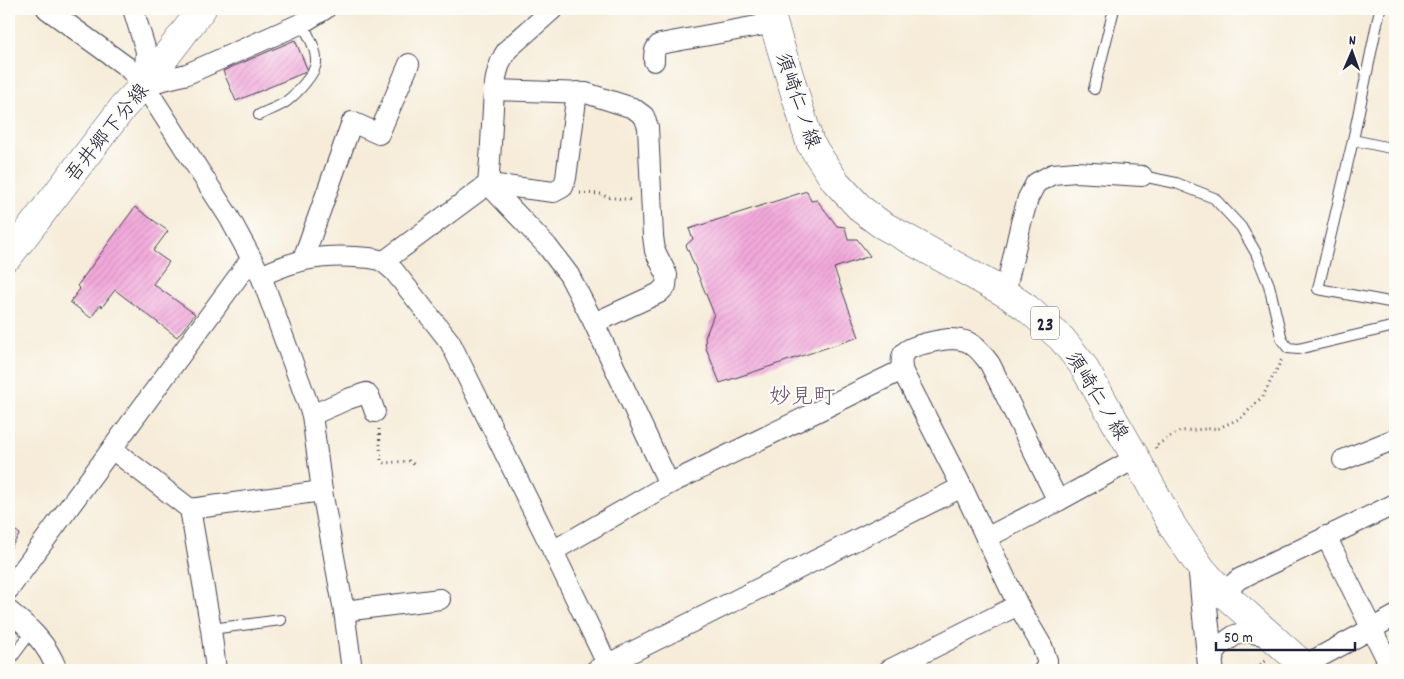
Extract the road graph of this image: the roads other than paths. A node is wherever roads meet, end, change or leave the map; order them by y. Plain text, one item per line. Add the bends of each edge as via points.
1 (47, 9) edge
2 (133, 9) edge
3 (202, 9) edge
4 (325, 9) edge
5 (553, 9) edge
6 (1114, 9) edge
7 (1380, 9) edge
8 (771, 16) edge
9 (302, 22) junction
10 (654, 61) dead end
11 (409, 64) dead end
12 (144, 85) junction
13 (494, 90) junction
14 (1094, 90) dead end
15 (577, 92) junction
16 (259, 115) dead end
17 (1353, 140) junction
18 (1395, 149) edge
19 (1142, 176) joint
20 (488, 184) junction
21 (9, 256) edge
22 (303, 259) junction
23 (383, 262) junction
24 (256, 267) junction
25 (1005, 293) junction
26 (1395, 303) edge
27 (594, 323) junction
28 (1395, 326) edge
29 (902, 370) junction
30 (375, 412) road end
31 (312, 415) junction
32 (1395, 439) edge
33 (112, 449) junction
34 (1148, 457) junction
35 (1343, 460) dead end
36 (669, 484) junction
37 (962, 487) junction
38 (322, 491) junction
39 (1058, 501) junction
40 (1395, 504) edge
41 (190, 509) junction
42 (1326, 536) junction
43 (986, 538) junction
44 (554, 551) junction
45 (1201, 568) junction
46 (9, 589) edge
47 (1223, 593) junction
48 (440, 598) dead end
49 (1018, 605) junction
50 (9, 611) edge
51 (344, 611) junction
52 (1395, 616) edge
53 (281, 620) dead end
54 (1371, 628) junction
55 (211, 630) junction
56 (32, 631) junction
57 (1274, 637) junction
58 (9, 662) edge
59 (1211, 667) edge
60 (1307, 668) edge
61 (604, 669) edge
62 (57, 670) edge
63 (216, 670) edge
64 (352, 670) edge
65 (889, 670) edge
66 (1044, 670) edge
67 (1392, 670) edge

1 - 12 street via 127,67
2 - 12 street via 146,51
3 - 12 main road, 吾井郷下分線
4 - 9 street
5 - 13 street via 502,56
6 - 14 lane
7 - 17 lane
8 - 10 street via 660,44 654,52
8 - 25 main road, 須崎仁ノ線 / 23 via 810,143 835,181 880,224
9 - 12 street via 187,74
9 - 16 lane via 313,44 315,69 286,102
11 - 22 street via 379,134 352,122
12 - 21 main road, 吾井郷下分線 via 124,106
12 - 24 street via 229,217
13 - 15 street
13 - 20 street
15 - 20 street via 563,187 554,192
15 - 27 street via 633,108 644,116 648,127 655,251 667,276 666,286 659,293
17 - 18 lane
17 - 26 lane via 1318,289
19 - 25 street via 1076,172 1053,174 1036,184 1020,223
19 - 28 lane via 1176,183 1214,198 1241,227 1269,284 1282,340 1288,348 1298,349
20 - 23 street
20 - 27 street via 547,246 568,275
22 - 23 street via 336,256 373,258
22 - 24 street via 275,269
23 - 44 street via 394,271 450,342
24 - 31 street
24 - 33 street
25 - 34 main road, 須崎仁ノ線 / 23 via 1062,339
27 - 36 street
29 - 36 street
29 - 37 street
29 - 39 street via 902,357 914,346 950,339 970,343 979,349 990,364
30 - 31 street via 366,394
31 - 38 street
32 - 35 street
33 - 41 street
33 - 46 street
34 - 39 street
34 - 45 main road, 須崎仁ノ線 / 23 via 1174,527
36 - 44 street
37 - 43 street
37 - 61 street
38 - 41 street
38 - 51 street
39 - 43 street
40 - 42 street
41 - 55 street
42 - 47 street via 1238,580
42 - 54 street
43 - 49 street
44 - 61 street
45 - 47 main road, 須崎仁ノ線 / 23
45 - 59 street
47 - 57 main road, 須崎仁ノ線 / 23
48 - 51 street
49 - 65 street
49 - 66 street via 1042,646 1047,660
50 - 56 street
51 - 64 street
52 - 54 street
53 - 55 lane
54 - 60 street
54 - 67 street
55 - 63 street
56 - 58 lane
56 - 62 street via 42,641
57 - 59 street via 1246,632 1234,634 1218,646
57 - 60 main road, 須崎仁ノ線 / 23

